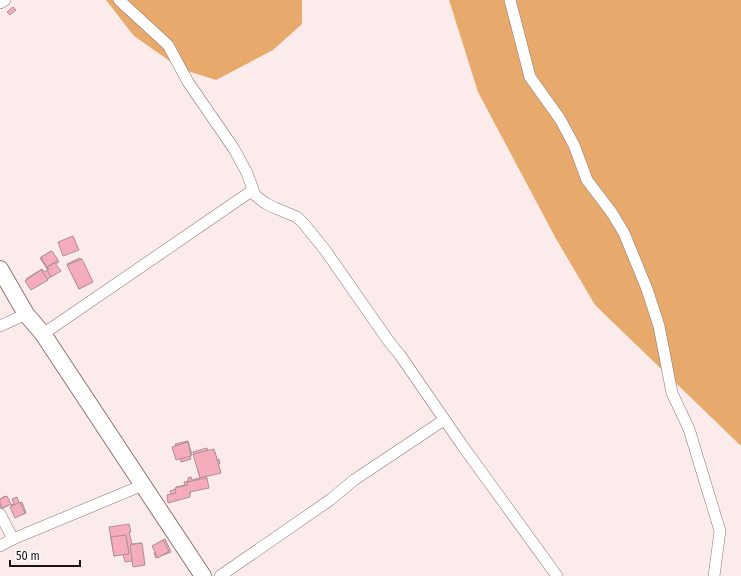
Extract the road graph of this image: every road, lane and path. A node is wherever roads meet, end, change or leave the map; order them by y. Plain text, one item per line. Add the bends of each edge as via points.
1 (5, 0) edge
2 (119, 0) edge
3 (510, 0) edge
4 (0, 3) edge
5 (252, 190) junction
6 (0, 269) edge
7 (26, 314) junction
8 (0, 326) edge
9 (44, 334) junction
10 (444, 420) junction
11 (143, 485) junction
12 (0, 514) edge
13 (13, 539) junction
14 (0, 546) edge
15 (203, 576) edge
16 (220, 576) edge
17 (557, 576) edge
18 (714, 576) edge

1 - 4 street
2 - 5 street via 168,45 188,82 234,149 247,173
3 - 18 street via 530,77 560,119 574,145 587,180 624,232 647,289 659,326 672,393 689,428 720,531
5 - 9 street
5 - 10 street via 265,203 297,217 304,224
6 - 7 street
7 - 8 street
7 - 9 street
9 - 11 street
10 - 16 street via 354,480 330,500
10 - 17 street
11 - 13 street
11 - 15 street
12 - 13 street
13 - 14 street

